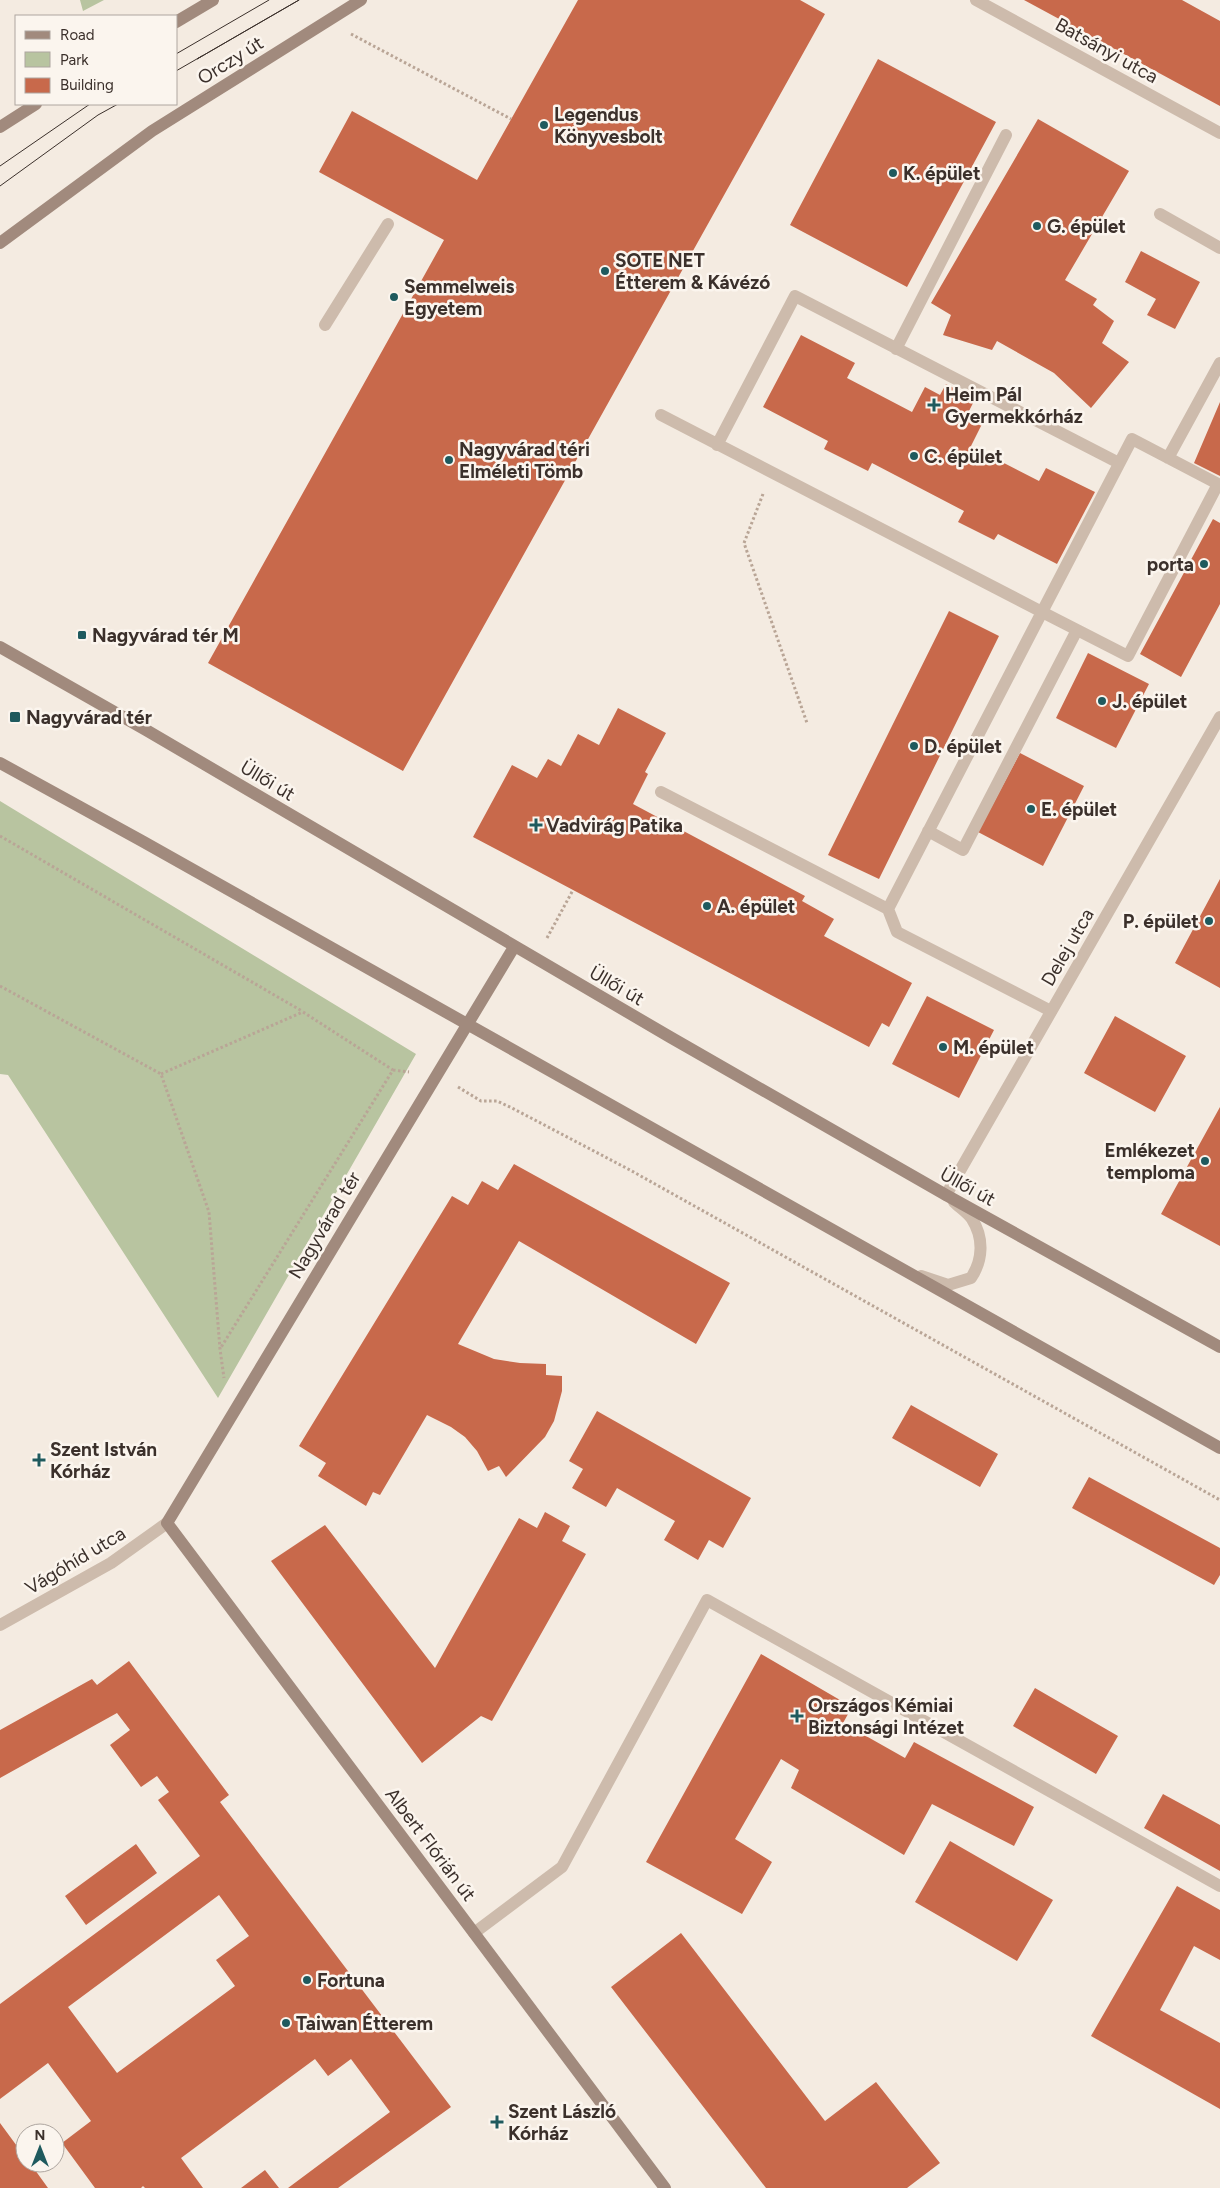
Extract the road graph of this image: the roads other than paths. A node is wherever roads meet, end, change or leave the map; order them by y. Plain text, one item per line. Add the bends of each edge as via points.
1 (214, 0) edge
2 (361, 0) edge
3 (976, 0) edge
4 (178, 21) edge
5 (34, 105) edge
6 (0, 127) edge
7 (1220, 133) edge
8 (1006, 135) dead end
9 (1160, 214) dead end
10 (388, 224) dead end
11 (0, 243) edge
12 (1220, 248) edge
13 (325, 325) dead end
14 (896, 349) junction
15 (1220, 363) edge
16 (661, 415) dead end
17 (718, 444) junction
18 (1168, 458) junction
19 (1119, 464) junction
20 (1219, 484) edge
21 (1042, 612) junction
22 (1077, 630) junction
23 (0, 648) edge
24 (1220, 717) edge
25 (0, 763) edge
26 (661, 792) dead end
27 (928, 831) junction
28 (888, 909) junction
29 (514, 947) junction
30 (1051, 1011) junction
31 (467, 1024) junction
32 (946, 1195) junction
33 (907, 1272) junction
34 (1220, 1347) edge
35 (1220, 1448) edge
36 (167, 1523) junction
37 (0, 1625) edge
38 (1220, 1886) edge
39 (474, 1933) junction
40 (665, 2188) edge

1 - 4 main road
2 - 11 main road, Orczy út via 152,131
3 - 7 street, Batsányi utca
5 - 6 main road
8 - 14 street
9 - 12 street
10 - 13 street
14 - 17 street via 795,296
14 - 19 street
15 - 18 street
16 - 17 street
17 - 21 street
18 - 19 street via 1132,439
18 - 20 street
19 - 21 street
20 - 22 street via 1128,656
21 - 22 street
21 - 27 street
22 - 27 street via 963,850
23 - 29 main road, Üllői út via 146,730
24 - 30 street, Delej utca
25 - 31 main road
26 - 28 street
27 - 28 street
28 - 30 street via 897,932
29 - 31 main road, Nagyvárad tér
29 - 32 main road, Üllői út
30 - 32 street, Delej utca
31 - 33 main road
31 - 36 main road, Nagyvárad tér
32 - 33 street via 971,1218 982,1245 978,1267 971,1278 948,1285
32 - 34 main road, Üllői út
33 - 35 main road
36 - 37 street, Vágóhíd utca via 111,1563
36 - 39 main road, Albert Flórián út
38 - 39 street via 706,1600 562,1867
39 - 40 main road, Albert Flórián út

